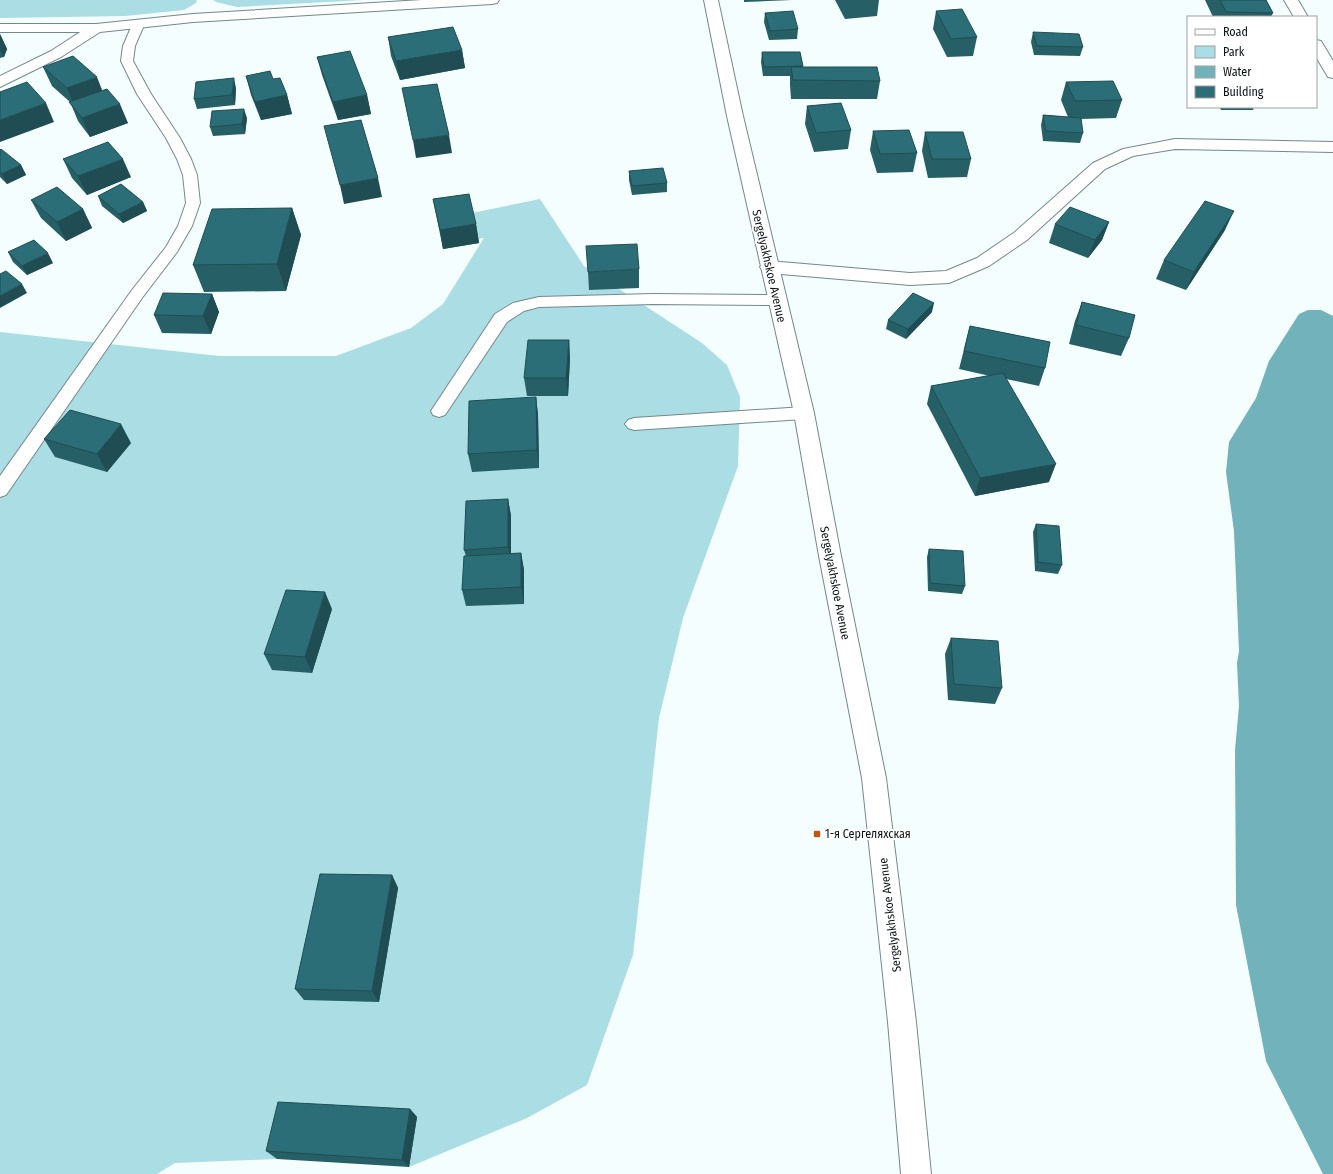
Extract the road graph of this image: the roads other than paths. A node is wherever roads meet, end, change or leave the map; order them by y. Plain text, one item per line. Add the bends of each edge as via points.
1 (492, 0) edge
2 (712, 0) edge
3 (1291, 0) edge
4 (1300, 16) edge
5 (138, 25) junction
6 (0, 28) edge
7 (96, 28) junction
8 (1317, 46) edge
9 (1333, 74) edge
10 (0, 82) edge
11 (1333, 147) edge
12 (769, 267) junction
13 (778, 300) junction
14 (439, 411) dead end
15 (804, 413) junction
16 (634, 424) dead end
17 (0, 490) edge
18 (916, 1174) edge

1 - 5 street via 193,18
2 - 12 street, Sergelyakhskoe Avenue
3 - 4 street
5 - 7 street
5 - 17 lane via 129,46 127,61 184,159 190,175 193,203 172,249 137,294
6 - 7 lane
7 - 10 street via 56,54
8 - 9 street
11 - 12 street via 1175,144 1129,152 1099,166 1021,236 983,262 949,277 910,279
12 - 13 street, Sergelyakhskoe Avenue
13 - 14 lane via 645,299 539,302 519,307 501,318
13 - 15 street, Sergelyakhskoe Avenue
15 - 16 lane
15 - 18 street, Sergelyakhskoe Avenue via 874,778 902,1022

